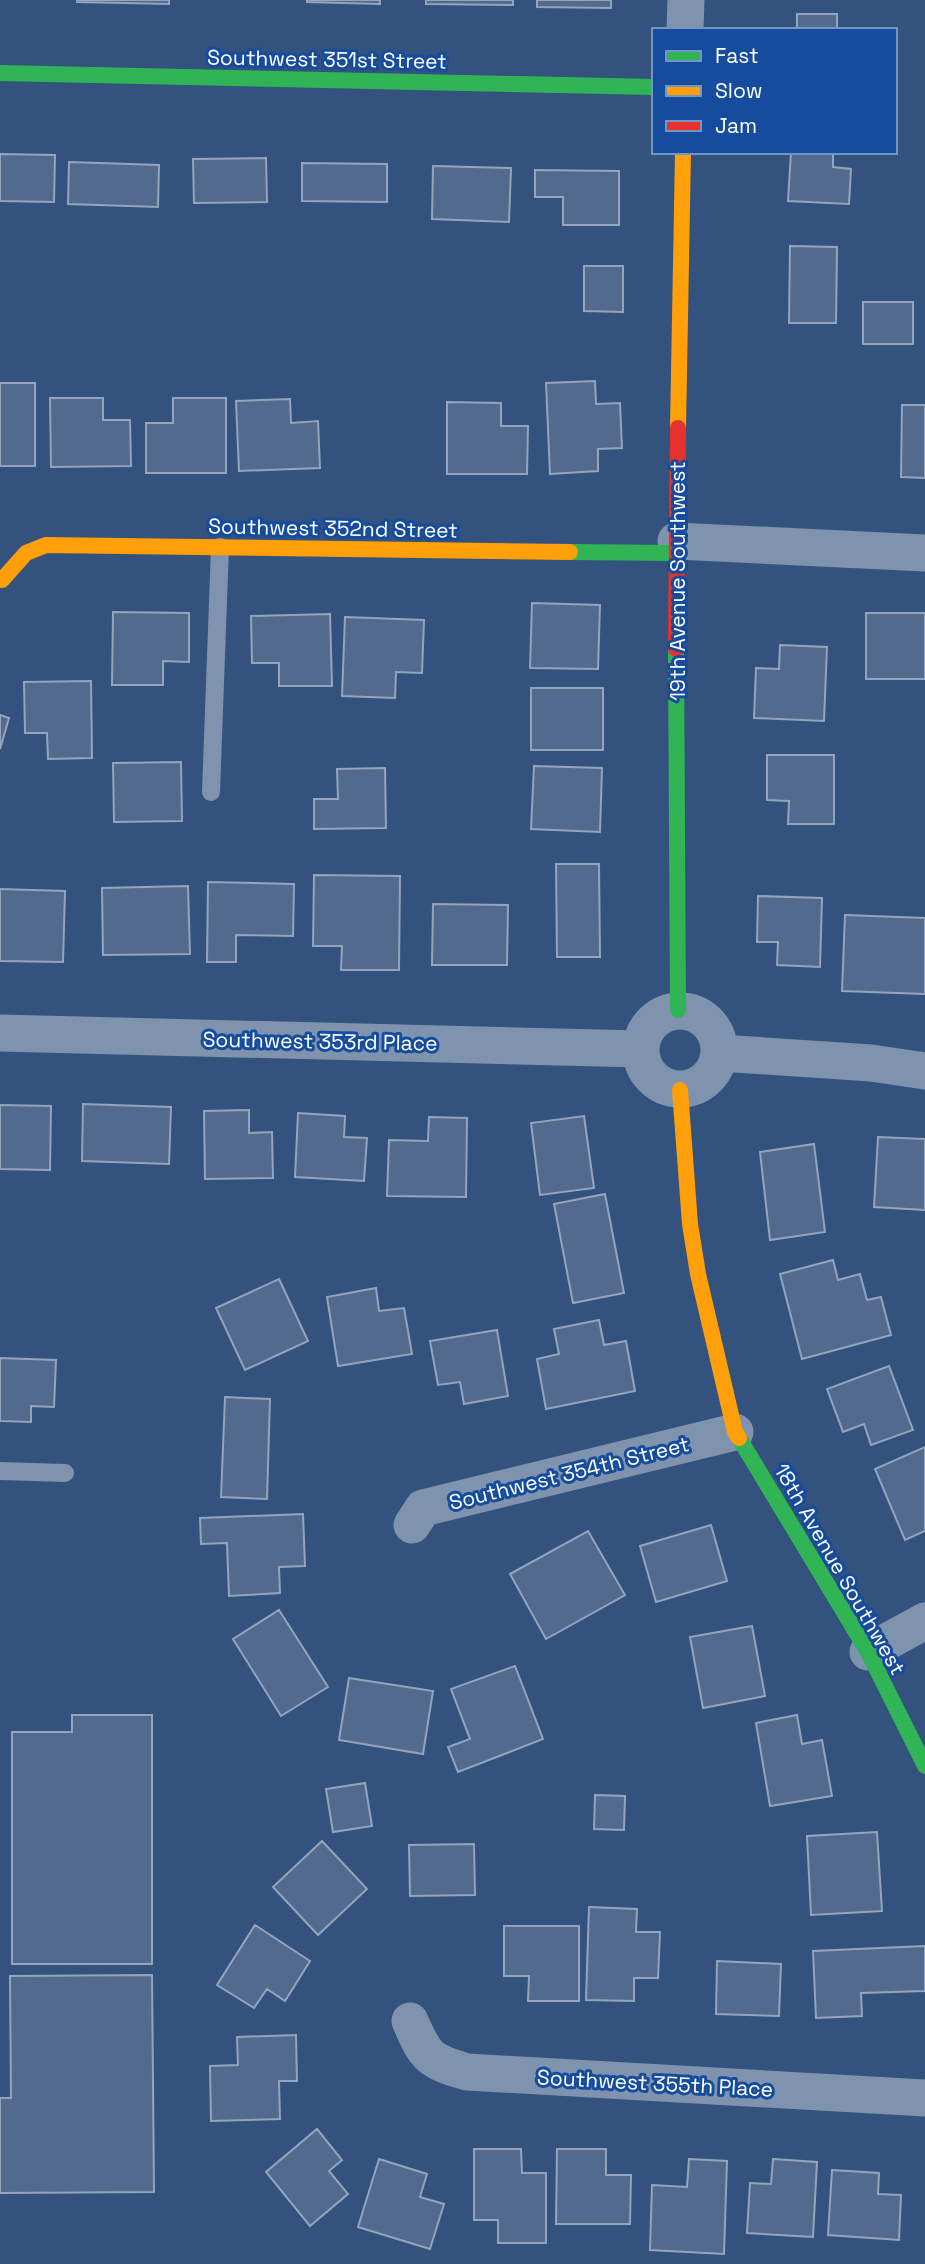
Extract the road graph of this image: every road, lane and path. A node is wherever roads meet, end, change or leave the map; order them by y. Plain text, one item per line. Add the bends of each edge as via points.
1 (686, 0) edge
2 (685, 28) edge
3 (0, 74) edge
4 (652, 87) edge
5 (683, 154) edge
6 (220, 547) junction
7 (676, 547) junction
8 (925, 553) edge
9 (1, 579) edge
10 (211, 792) dead end
11 (678, 1010) junction
12 (0, 1033) edge
13 (640, 1049) junction
14 (720, 1054) junction
15 (925, 1071) edge
16 (680, 1090) junction
17 (735, 1432) junction
18 (0, 1471) edge
19 (65, 1473) dead end
20 (412, 1525) dead end
21 (925, 1621) edge
22 (868, 1652) junction
23 (925, 1766) edge
24 (410, 2021) dead end
25 (925, 2098) edge

1 - 2 street
3 - 4 street, Southwest 351st Street
5 - 7 street, 19th Avenue Southwest
6 - 7 street, Southwest 352nd Street
6 - 9 street, Southwest 352nd Street via 46,545 26,553
6 - 10 lane
7 - 8 street
7 - 11 street, 19th Avenue Southwest
11 - 13 street via 651,1021
11 - 14 street via 695,1013 708,1022 716,1032
12 - 13 street, Southwest 353rd Place
13 - 16 street via 648,1073
14 - 15 street via 871,1063
14 - 16 street via 708,1078
16 - 17 street via 698,1274
17 - 20 street, Southwest 354th Street via 422,1508
17 - 22 street, 18th Avenue Southwest
18 - 19 lane
21 - 22 street
22 - 23 street, 18th Avenue Southwest
24 - 25 street, Southwest 355th Place via 421,2048 439,2064 467,2072

